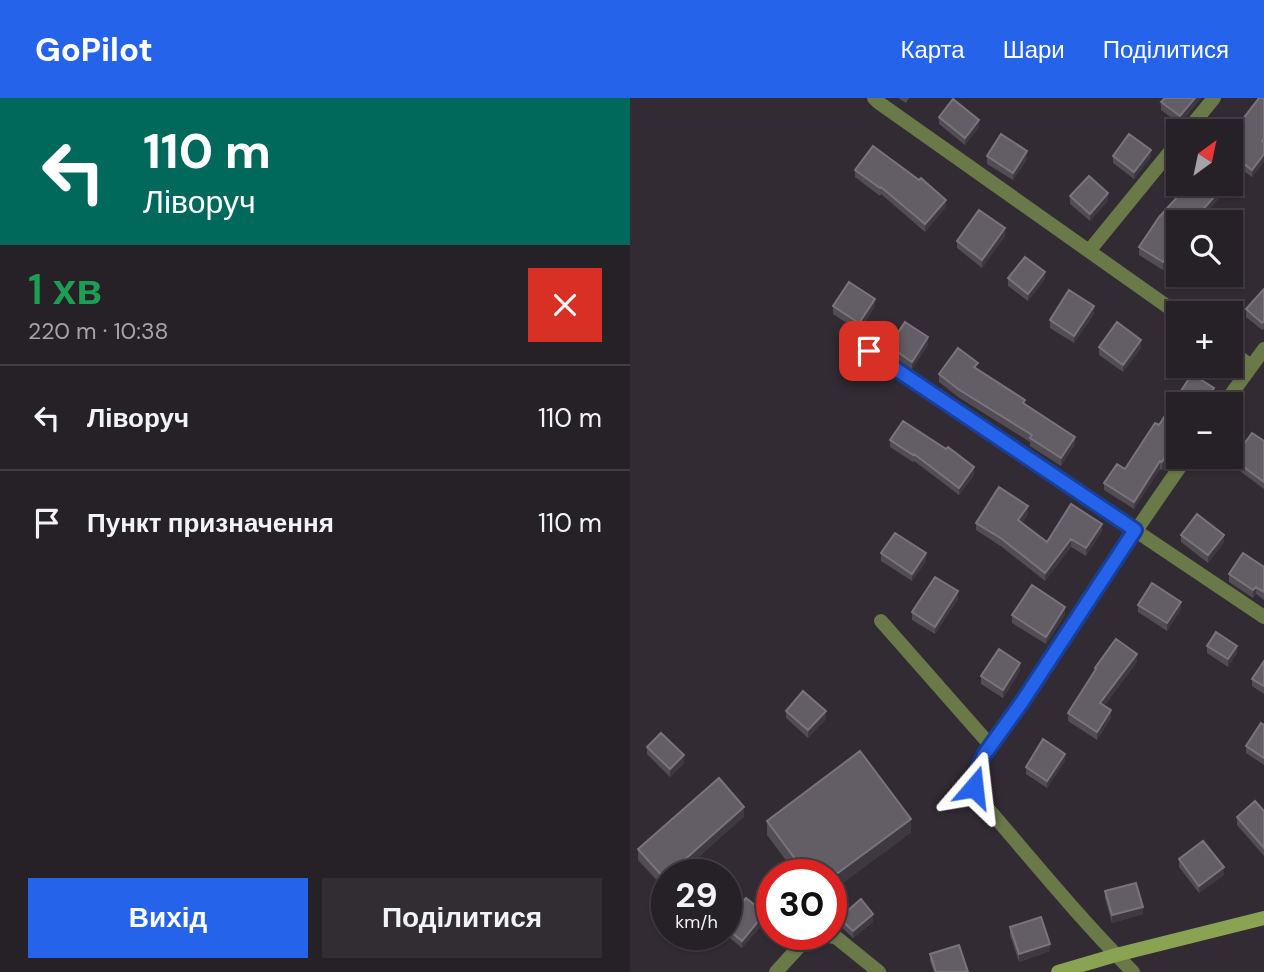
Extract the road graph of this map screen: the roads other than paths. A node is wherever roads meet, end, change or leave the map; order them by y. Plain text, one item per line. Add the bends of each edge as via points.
1 (874, 98) edge
2 (1214, 98) edge
3 (1197, 119) edge
4 (1166, 157) edge
5 (1089, 251) junction
6 (1166, 306) edge
7 (1264, 349) edge
8 (869, 351) dead end
9 (1243, 360) edge
10 (1251, 366) junction
11 (1233, 392) edge
12 (1178, 469) edge
13 (1135, 530) junction
14 (1264, 617) edge
15 (881, 621) dead end
16 (990, 746) junction
17 (1264, 918) edge
18 (847, 946) edge
19 (795, 950) edge
20 (1116, 955) junction
21 (776, 972) edge
22 (879, 972) edge
23 (1058, 972) edge
24 (1133, 972) edge

1 - 5 street
2 - 3 street
4 - 5 street
5 - 6 street
7 - 10 street
8 - 13 street
9 - 10 street
10 - 11 street
12 - 13 street
13 - 14 street
13 - 16 street
15 - 16 street
16 - 20 street via 974,778 977,795
17 - 20 street
18 - 22 street
19 - 21 street
20 - 23 street
20 - 24 street

